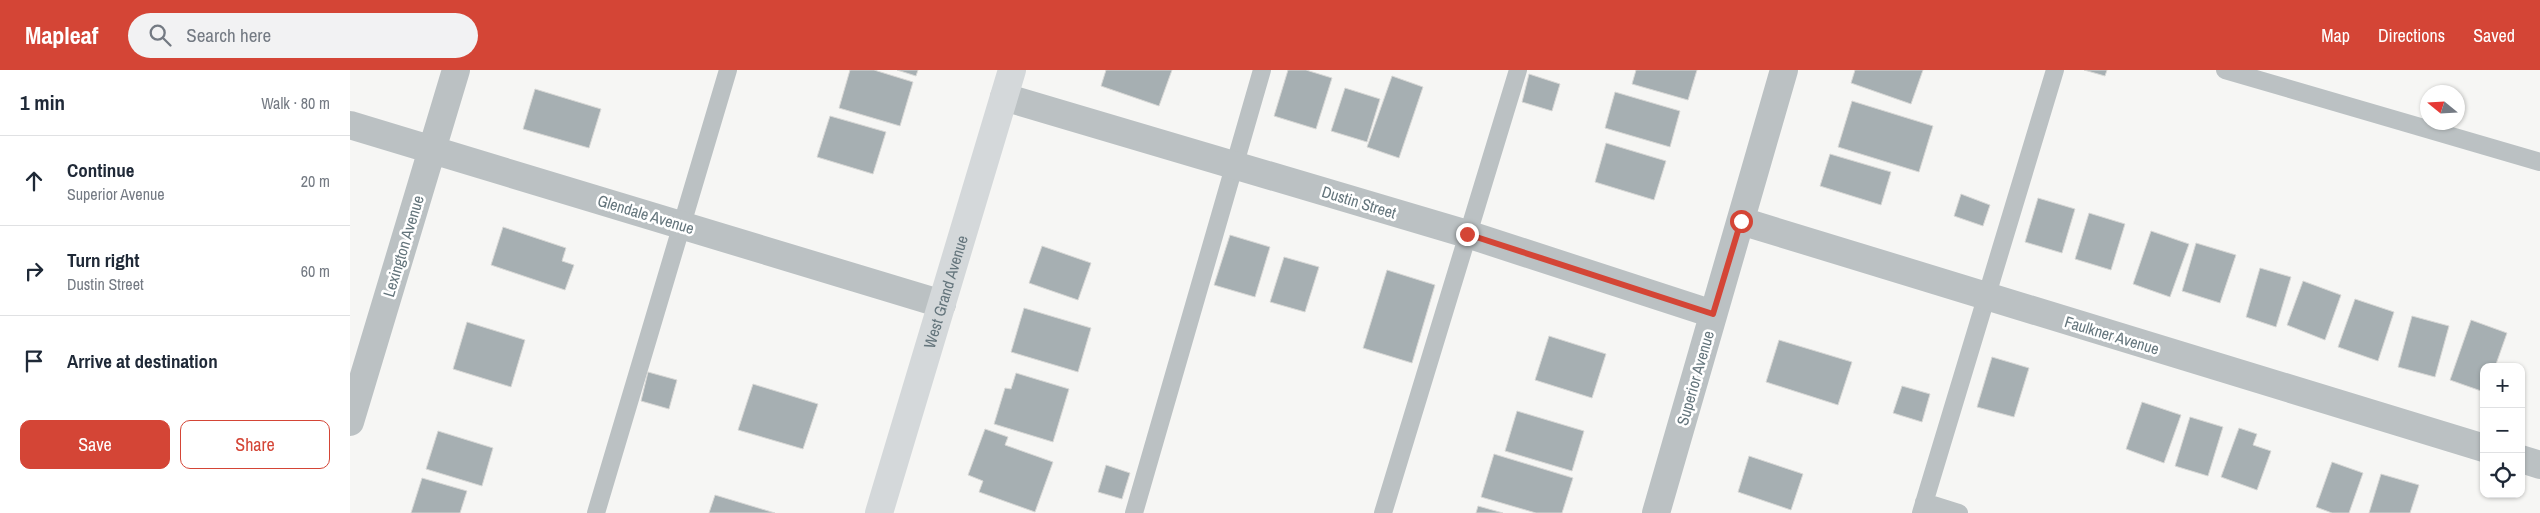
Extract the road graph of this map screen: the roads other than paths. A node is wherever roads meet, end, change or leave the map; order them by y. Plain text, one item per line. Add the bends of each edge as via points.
1 (456, 70) edge
2 (728, 70) edge
3 (1012, 70) edge
4 (1262, 70) edge
5 (1518, 70) edge
6 (1784, 70) edge
7 (2055, 70) edge
8 (2225, 70) edge
9 (1004, 97) junction
10 (350, 125) edge
11 (432, 149) junction
12 (2540, 162) edge
13 (1233, 164) junction
14 (1741, 221) junction
15 (682, 225) junction
16 (1467, 234) junction
17 (1987, 297) junction
18 (942, 304) junction
19 (1713, 314) junction
20 (350, 422) edge
21 (2480, 447) edge
22 (2525, 460) edge
23 (2540, 465) edge
24 (1923, 507) edge
25 (596, 513) edge
26 (879, 513) edge
27 (1134, 513) edge
28 (1383, 513) edge
29 (1656, 513) edge
30 (1959, 513) edge

1 - 11 street, Lexington Avenue
2 - 15 lane
3 - 9 street, West Grand Avenue
4 - 13 lane
5 - 16 lane
6 - 14 street, Superior Avenue
7 - 17 lane
8 - 12 lane
9 - 13 street, Dustin Street
9 - 18 street, West Grand Avenue
10 - 11 street, Glendale Avenue
11 - 15 street, Glendale Avenue
11 - 20 street, Lexington Avenue
13 - 16 street, Dustin Street
13 - 27 lane
14 - 17 street, Faulkner Avenue
14 - 19 street, Superior Avenue
15 - 18 street, Glendale Avenue
15 - 25 lane
16 - 19 street, Dustin Street
16 - 28 lane
17 - 21 street, Faulkner Avenue
17 - 24 lane
18 - 26 street, West Grand Avenue
19 - 29 street, Superior Avenue
22 - 23 street
24 - 30 lane

